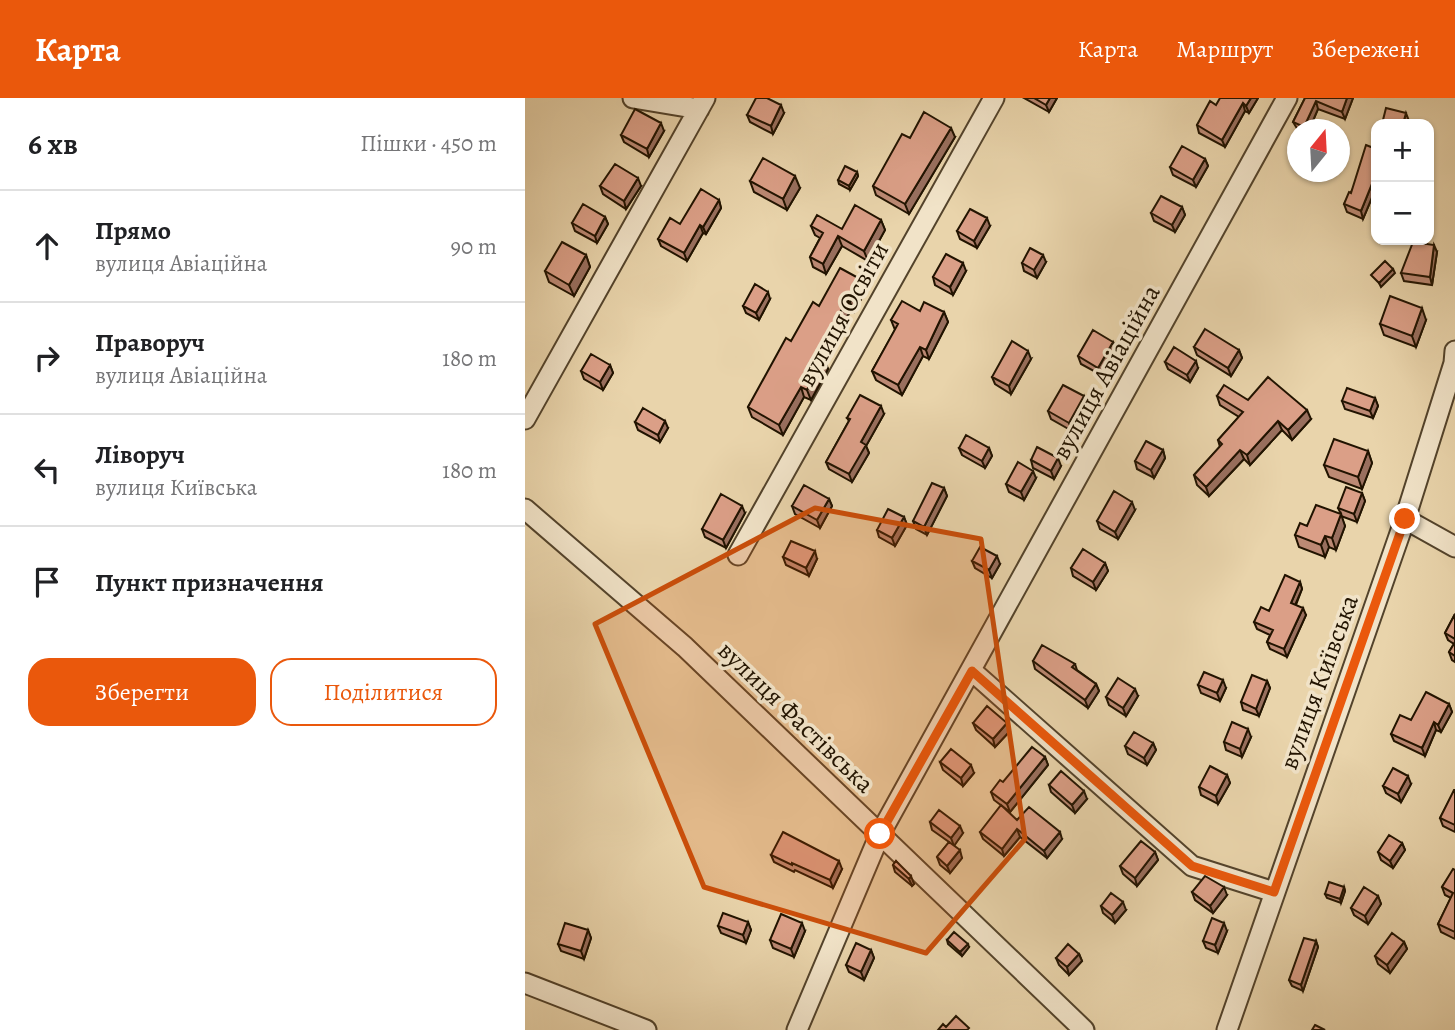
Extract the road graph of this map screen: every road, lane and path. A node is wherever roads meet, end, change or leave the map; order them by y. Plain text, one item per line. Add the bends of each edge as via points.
1 (633, 98) edge
2 (994, 98) edge
3 (1287, 98) edge
4 (702, 103) edge
5 (1455, 351) edge
6 (525, 419) edge
7 (525, 509) edge
8 (1405, 519) junction
9 (1455, 547) edge
10 (738, 555) dead end
11 (972, 671) junction
12 (880, 834) junction
13 (1274, 892) junction
14 (525, 983) edge
15 (646, 1030) edge
16 (797, 1030) edge
17 (1084, 1030) edge
18 (1227, 1030) edge

1 - 4 street
2 - 10 street, вулиця Освіти
3 - 11 street, вулиця Авіаційна
4 - 6 street
5 - 8 street, вулиця Київська
7 - 12 street, вулиця Фастівська via 685,647
8 - 9 street
8 - 13 street, вулиця Київська
11 - 12 street, вулиця Авіаційна
11 - 13 street via 1192,866
12 - 16 street, вулиця Авіаційна
12 - 17 street, вулиця Фастівська
13 - 18 street, вулиця Київська
14 - 15 street

